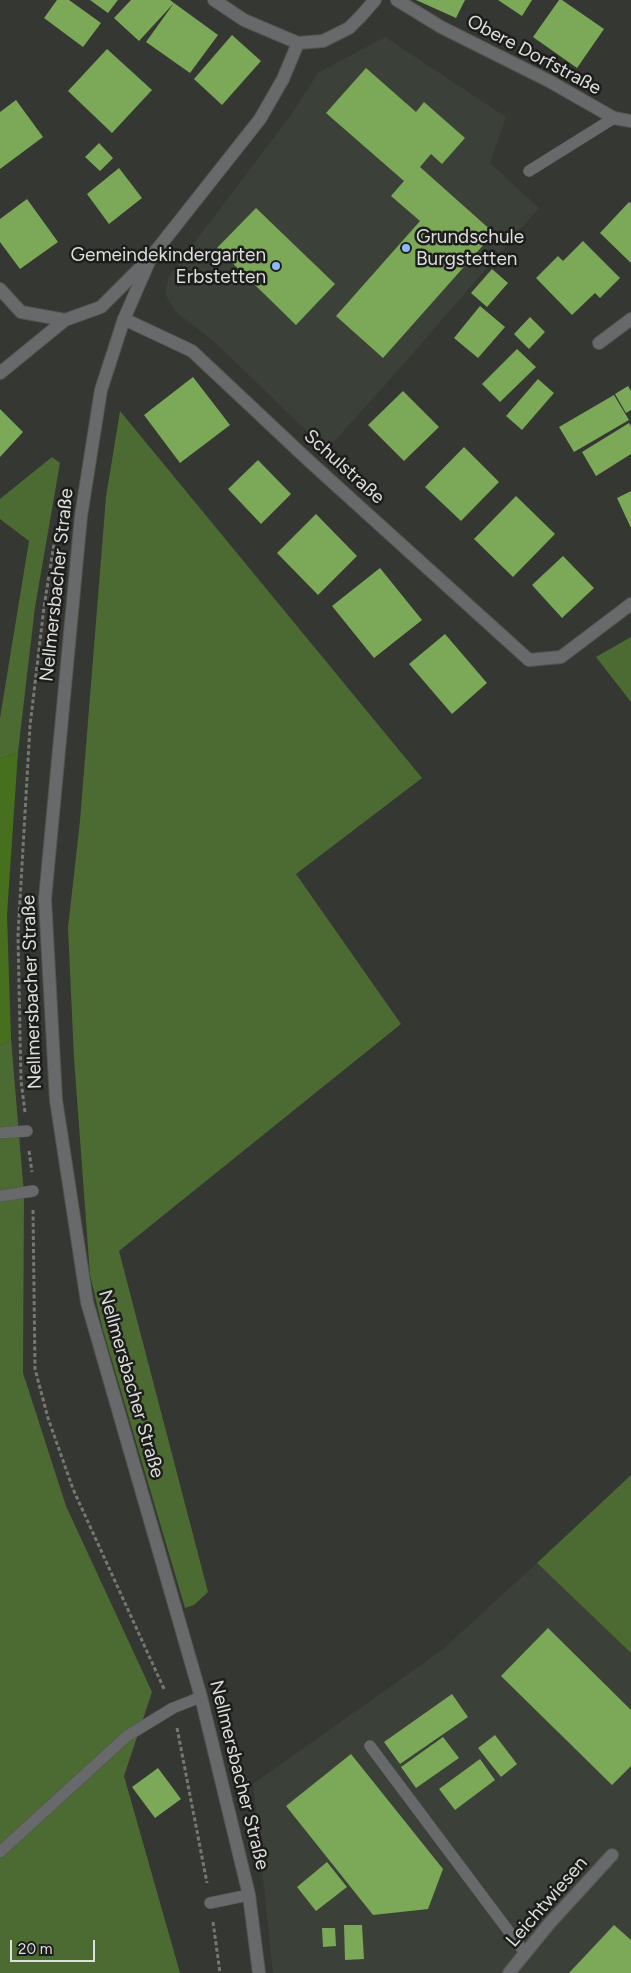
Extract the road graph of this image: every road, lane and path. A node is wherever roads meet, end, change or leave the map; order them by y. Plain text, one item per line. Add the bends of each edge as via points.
1 (214, 0) edge
2 (375, 0) edge
3 (397, 0) edge
4 (298, 43) junction
5 (614, 118) junction
6 (631, 121) edge
7 (529, 171) dead end
8 (151, 257) junction
9 (0, 289) edge
10 (124, 319) junction
11 (631, 319) edge
12 (65, 320) junction
13 (599, 343) dead end
14 (0, 373) edge
15 (631, 604) edge
16 (27, 1131) dead end
17 (0, 1133) edge
18 (33, 1191) dead end
19 (0, 1196) edge
20 (201, 1697) junction
21 (370, 1746) dead end
22 (0, 1852) edge
23 (612, 1856) dead end
24 (249, 1895) junction
25 (210, 1903) dead end
26 (525, 1953) junction
27 (259, 1973) edge
28 (510, 1973) edge

1 - 4 street via 244,20
2 - 4 street via 348,28 323,41
3 - 5 street, Obere Dorfstraße via 440,27 549,81
4 - 8 street, Nellmersbacher Straße via 283,79 260,119
5 - 6 street, Obere Dorfstraße
5 - 7 lane
8 - 10 street, Nellmersbacher Straße
8 - 12 street via 101,307
9 - 12 street via 20,312
10 - 15 street, Schulstraße via 192,351 529,660 561,657
10 - 20 street, Nellmersbacher Straße via 100,390 81,516 45,899 56,1100 87,1302
11 - 13 street
12 - 14 street
16 - 17 lane
18 - 19 lane
20 - 22 lane via 173,1708 127,1736
20 - 24 street, Nellmersbacher Straße
21 - 26 lane
23 - 26 street, Leichtwiesen
24 - 25 lane
24 - 27 street, Nellmersbacher Straße
26 - 28 street, Leichtwiesen

